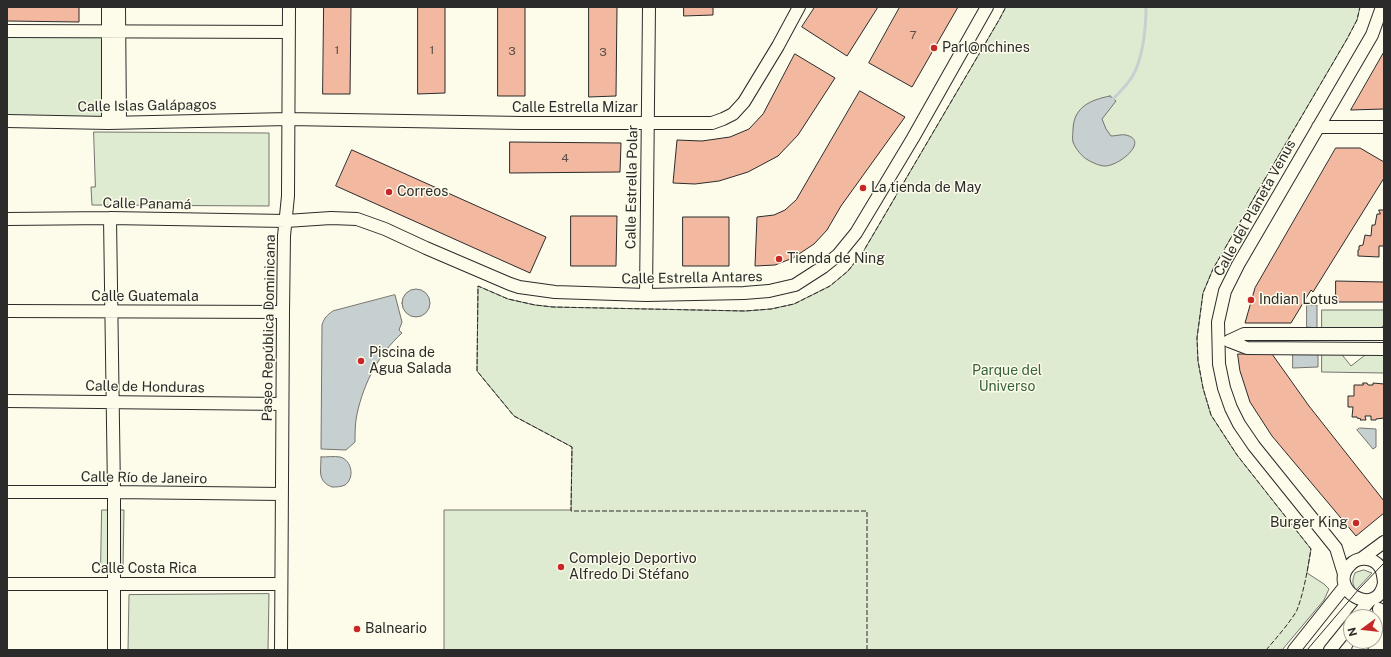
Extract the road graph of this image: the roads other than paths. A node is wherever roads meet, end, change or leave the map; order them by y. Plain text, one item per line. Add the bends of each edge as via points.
1 (108, 7) edge
2 (119, 7) edge
3 (289, 7) edge
4 (649, 7) edge
5 (799, 7) edge
6 (987, 7) edge
7 (1382, 7) edge
8 (7, 31) edge
9 (114, 31) junction
10 (289, 32) junction
11 (288, 118) junction
12 (7, 121) edge
13 (114, 122) junction
14 (648, 123) junction
15 (1318, 127) junction
16 (1384, 127) edge
17 (110, 218) junction
18 (7, 219) edge
19 (286, 221) junction
20 (646, 295) junction
21 (7, 311) edge
22 (112, 312) junction
23 (283, 312) junction
24 (1384, 334) edge
25 (1384, 349) edge
26 (7, 401) edge
27 (112, 402) junction
28 (282, 404) junction
29 (7, 492) edge
30 (114, 492) junction
31 (282, 494) junction
32 (1384, 542) edge
33 (1336, 548) junction
34 (1359, 559) junction
35 (1344, 574) junction
36 (114, 583) junction
37 (7, 584) edge
38 (281, 584) junction
39 (1345, 586) junction
40 (1380, 597) edge
41 (1366, 609) edge
42 (1381, 609) edge
43 (1343, 634) edge
44 (114, 650) edge
45 (281, 650) edge
46 (1294, 650) edge
47 (1330, 650) edge

1 - 9 street
2 - 9 street
3 - 10 street, Paseo República Dominicana
4 - 14 street, Calle Estrella Polar
5 - 14 street, Calle Estrella Mizar via 744,102 733,114 712,123
6 - 20 street, Calle Estrella Antares via 856,233 838,255 794,285 769,291
7 - 15 street, Calle del Planeta Venus via 1372,35
8 - 9 street
9 - 10 street
9 - 13 street
10 - 11 street, Paseo República Dominicana
11 - 13 street, Calle Islas Galápagos
11 - 14 street, Calle Estrella Mizar via 420,122
11 - 19 street, Paseo República Dominicana
12 - 13 street, Calle Islas Galápagos
14 - 20 street, Calle Estrella Polar
15 - 16 street
15 - 33 street, Calle del Planeta Venus via 1225,291 1218,322 1219,364 1231,408 1240,424 1254,446
17 - 18 street, Calle Panamá
17 - 19 street, Calle Panamá
17 - 22 street
19 - 20 street, Calle Estrella Antares via 357,219 519,287 555,292
19 - 23 street, Paseo República Dominicana
21 - 22 street, Calle Guatemala
22 - 23 street, Calle Guatemala
22 - 27 street
23 - 28 street, Paseo República Dominicana
24 - 25 street via 1244,334 1229,341 1246,348
26 - 27 street, Calle de Honduras
27 - 28 street, Calle de Honduras
27 - 30 street
28 - 31 street, Paseo República Dominicana
29 - 30 street, Calle Río de Janeiro
30 - 31 street, Calle Río de Janeiro
30 - 36 street
31 - 38 street, Paseo República Dominicana
32 - 34 street
33 - 34 street, Calle del Planeta Venus
33 - 35 street, Calle del Planeta Venus
34 - 35 street via 1348,566
34 - 40 street via 1375,562 1383,572
35 - 39 street
36 - 37 street, Calle Costa Rica
36 - 38 street, Calle Costa Rica
36 - 44 street
38 - 45 street, Paseo República Dominicana
39 - 40 street via 1354,596 1364,600
39 - 46 street
40 - 41 street
40 - 42 street
43 - 47 street

